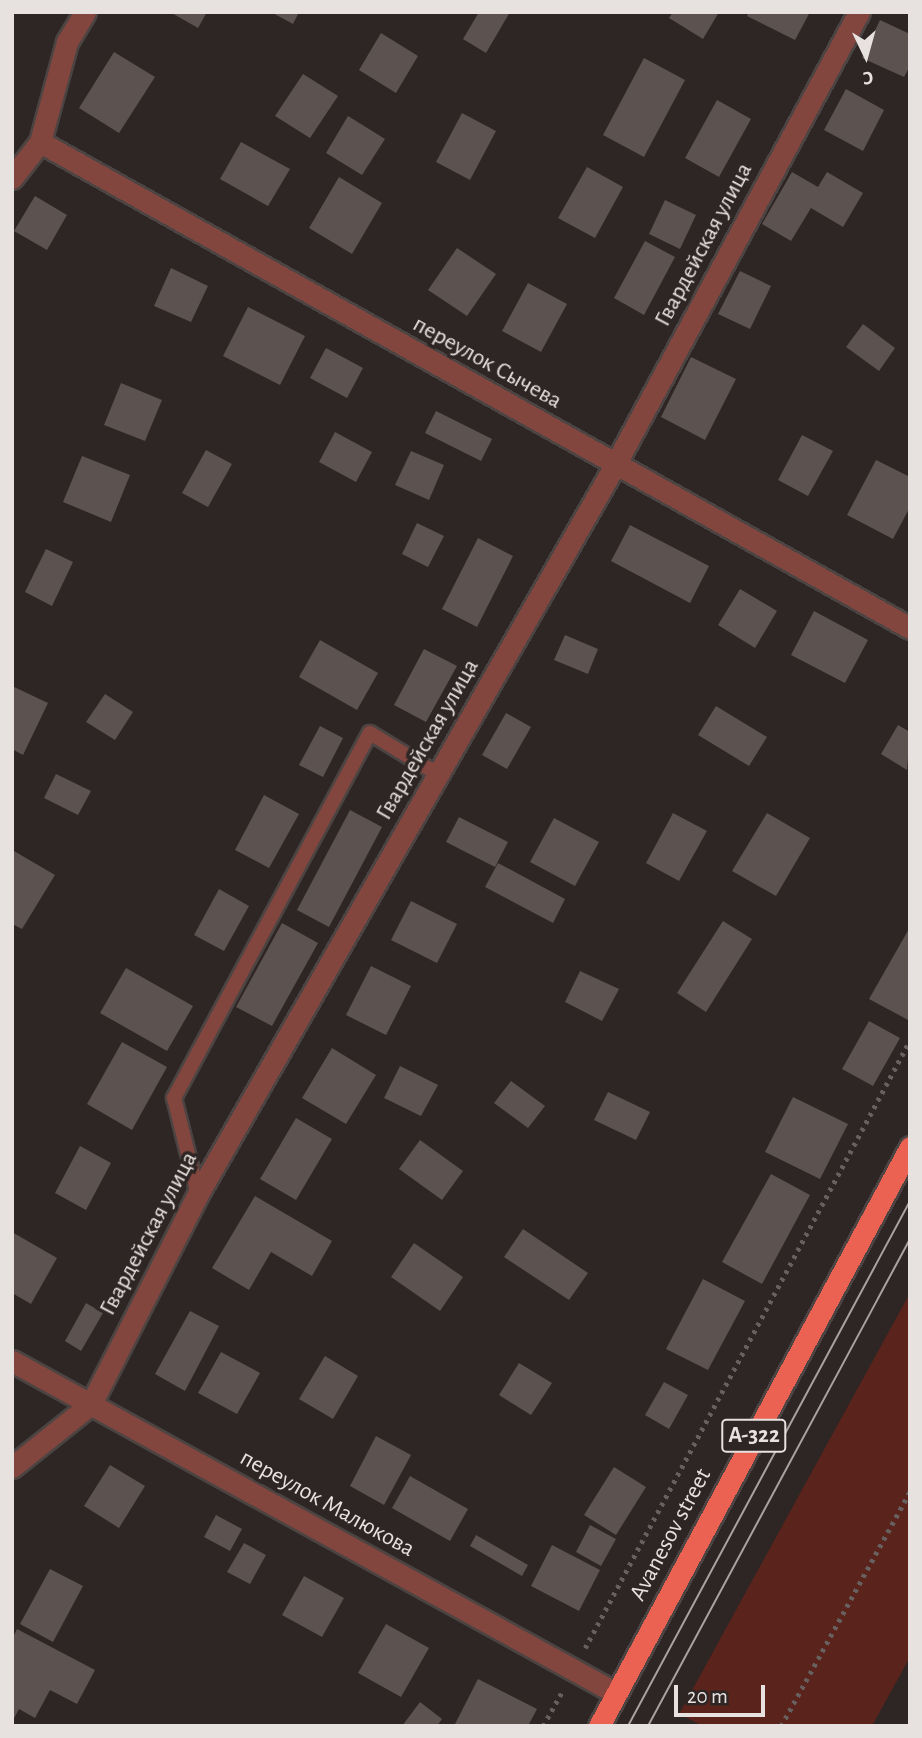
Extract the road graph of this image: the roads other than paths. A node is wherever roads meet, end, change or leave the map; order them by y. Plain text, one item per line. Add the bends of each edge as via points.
1 (85, 12) edge
2 (859, 12) edge
3 (40, 142) junction
4 (12, 178) edge
5 (615, 465) junction
6 (910, 628) edge
7 (439, 775) junction
8 (910, 1147) edge
9 (198, 1194) junction
10 (12, 1361) edge
11 (91, 1404) junction
12 (12, 1467) edge
13 (616, 1693) junction
14 (599, 1726) edge

1 - 3 street via 67,42
2 - 5 street, Гвардейская улица
3 - 4 street
3 - 5 street, переулок Сычева
5 - 6 street, переулок Сычева
5 - 7 street, Гвардейская улица
7 - 9 street, Гвардейская улица
7 - 9 lane via 370,733 174,1098
8 - 13 highway, Avanesov street / А-322
9 - 11 street, Гвардейская улица
10 - 11 street, переулок Малюкова
11 - 12 street, Гвардейская улица
11 - 13 street, переулок Малюкова
13 - 14 highway, Avanesov street / А-322

